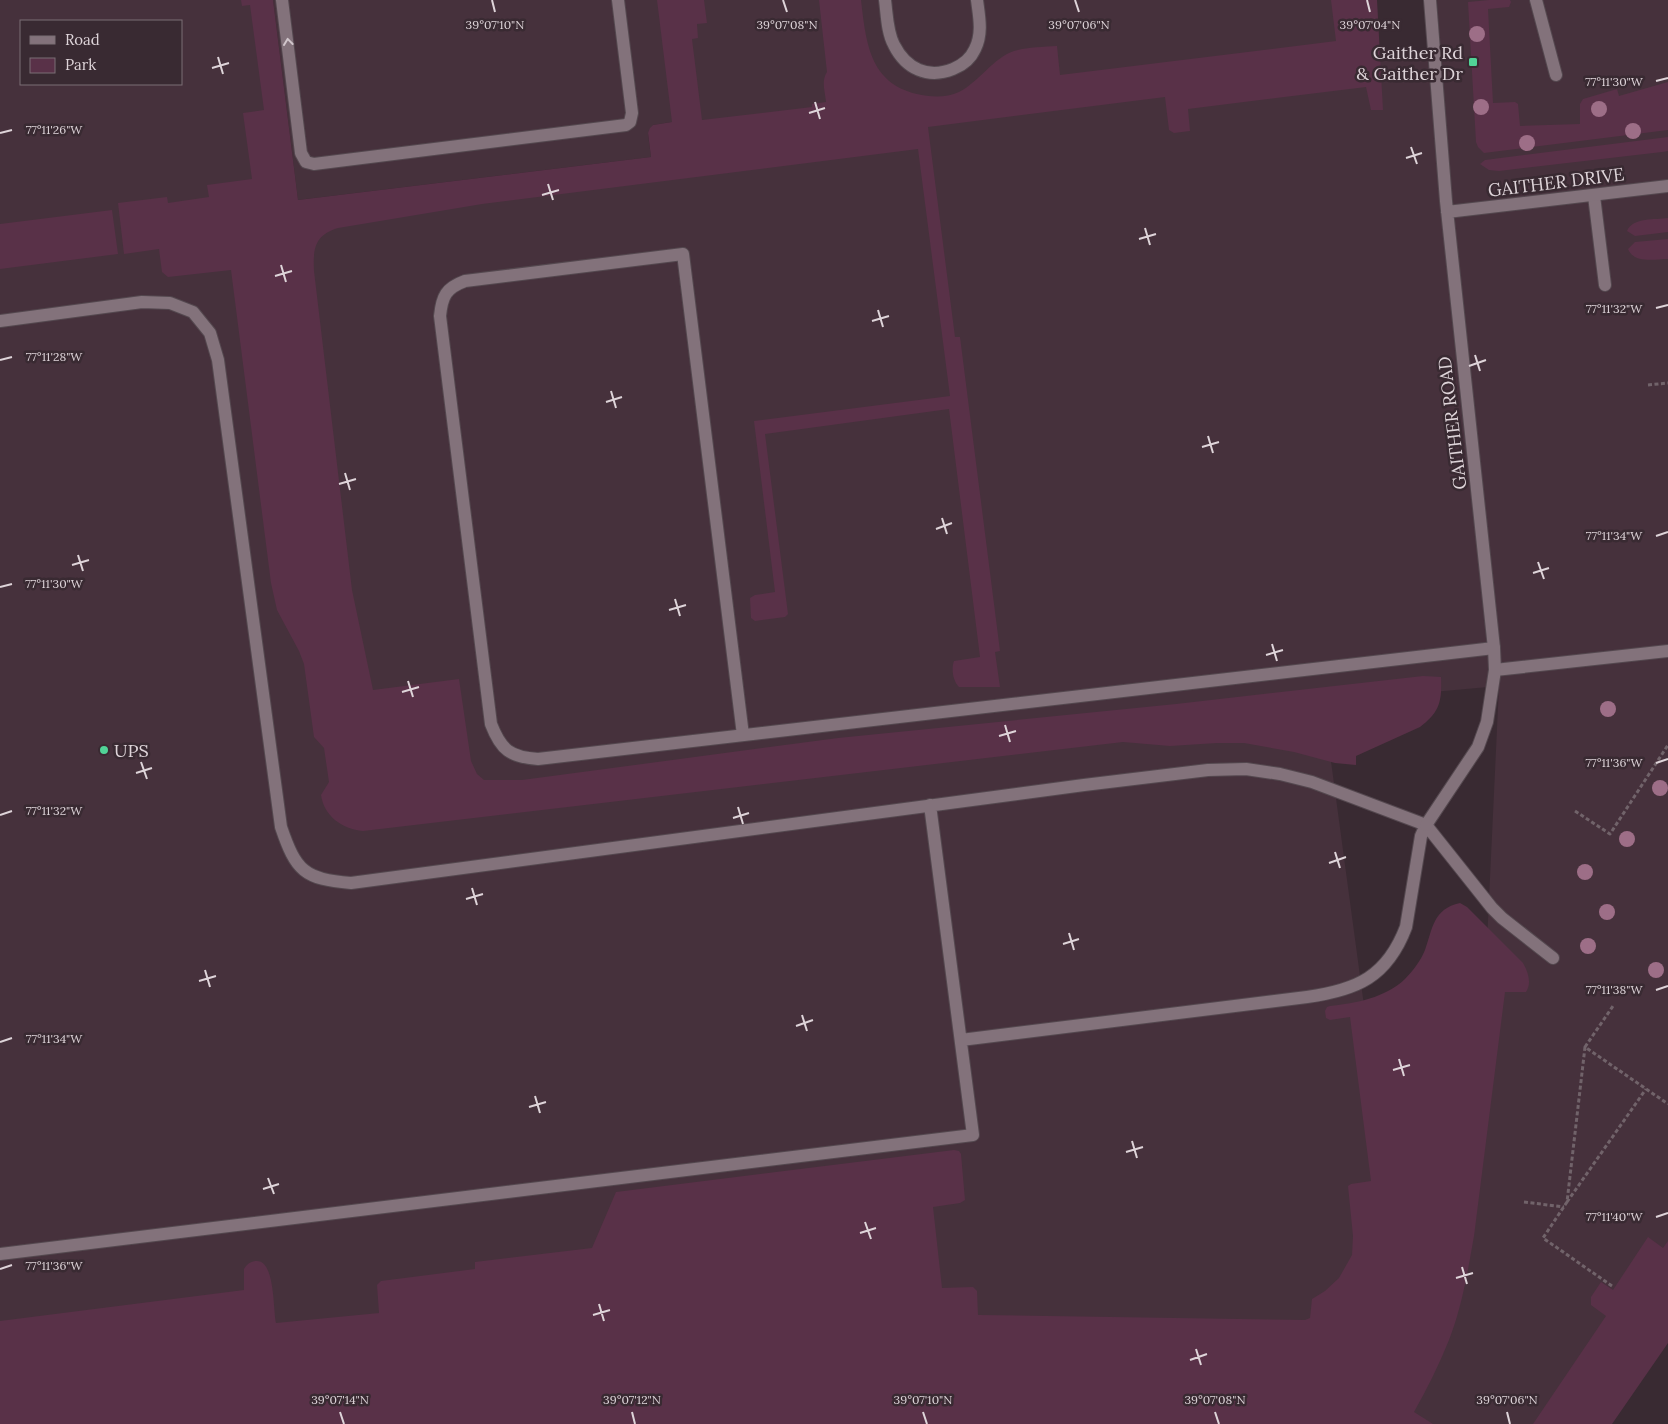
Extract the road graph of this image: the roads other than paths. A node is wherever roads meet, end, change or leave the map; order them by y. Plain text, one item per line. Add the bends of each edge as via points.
1 (282, 0) edge
2 (618, 0) edge
3 (885, 0) edge
4 (977, 0) edge
5 (1430, 0) edge
6 (1536, 0) edge
7 (1556, 75) dead end
8 (1668, 186) edge
9 (1594, 196) junction
10 (1447, 212) junction
11 (1605, 285) dead end
12 (0, 321) edge
13 (1494, 648) junction
14 (1668, 651) edge
15 (1495, 670) junction
16 (743, 735) junction
17 (930, 805) junction
18 (1426, 825) junction
19 (1553, 958) dead end
20 (961, 1040) junction
21 (0, 1254) edge

2 -> 1 street via 632,113 630,122 621,126 310,163 301,153
3 - 4 street via 889,33 897,51 909,65 924,73 940,73 971,57 980,32
5 - 10 street, GAITHER ROAD
6 - 7 street
8 - 9 street, GAITHER DRIVE
9 - 10 street, GAITHER DRIVE
9 - 11 street
10 - 13 street, GAITHER ROAD
12 - 17 street via 142,302 170,303 193,312 210,333 220,370 281,827 289,851 303,871 325,881 351,883
13 - 15 street, GAITHER ROAD
13 - 16 street
14 - 15 street
15 - 18 street, GAITHER ROAD via 1487,722 1478,747
16 - 16 street via 538,759 508,752 497,741 491,724 440,316 441,304 454,285 683,254
17 - 18 street via 1208,770 1246,769 1312,782
17 - 20 street
18 - 19 street via 1492,908
18 - 20 street, GAITHER ROAD via 1421,836 1402,938 1389,959 1371,977 1347,989 1307,997
20 - 21 street via 973,1135

